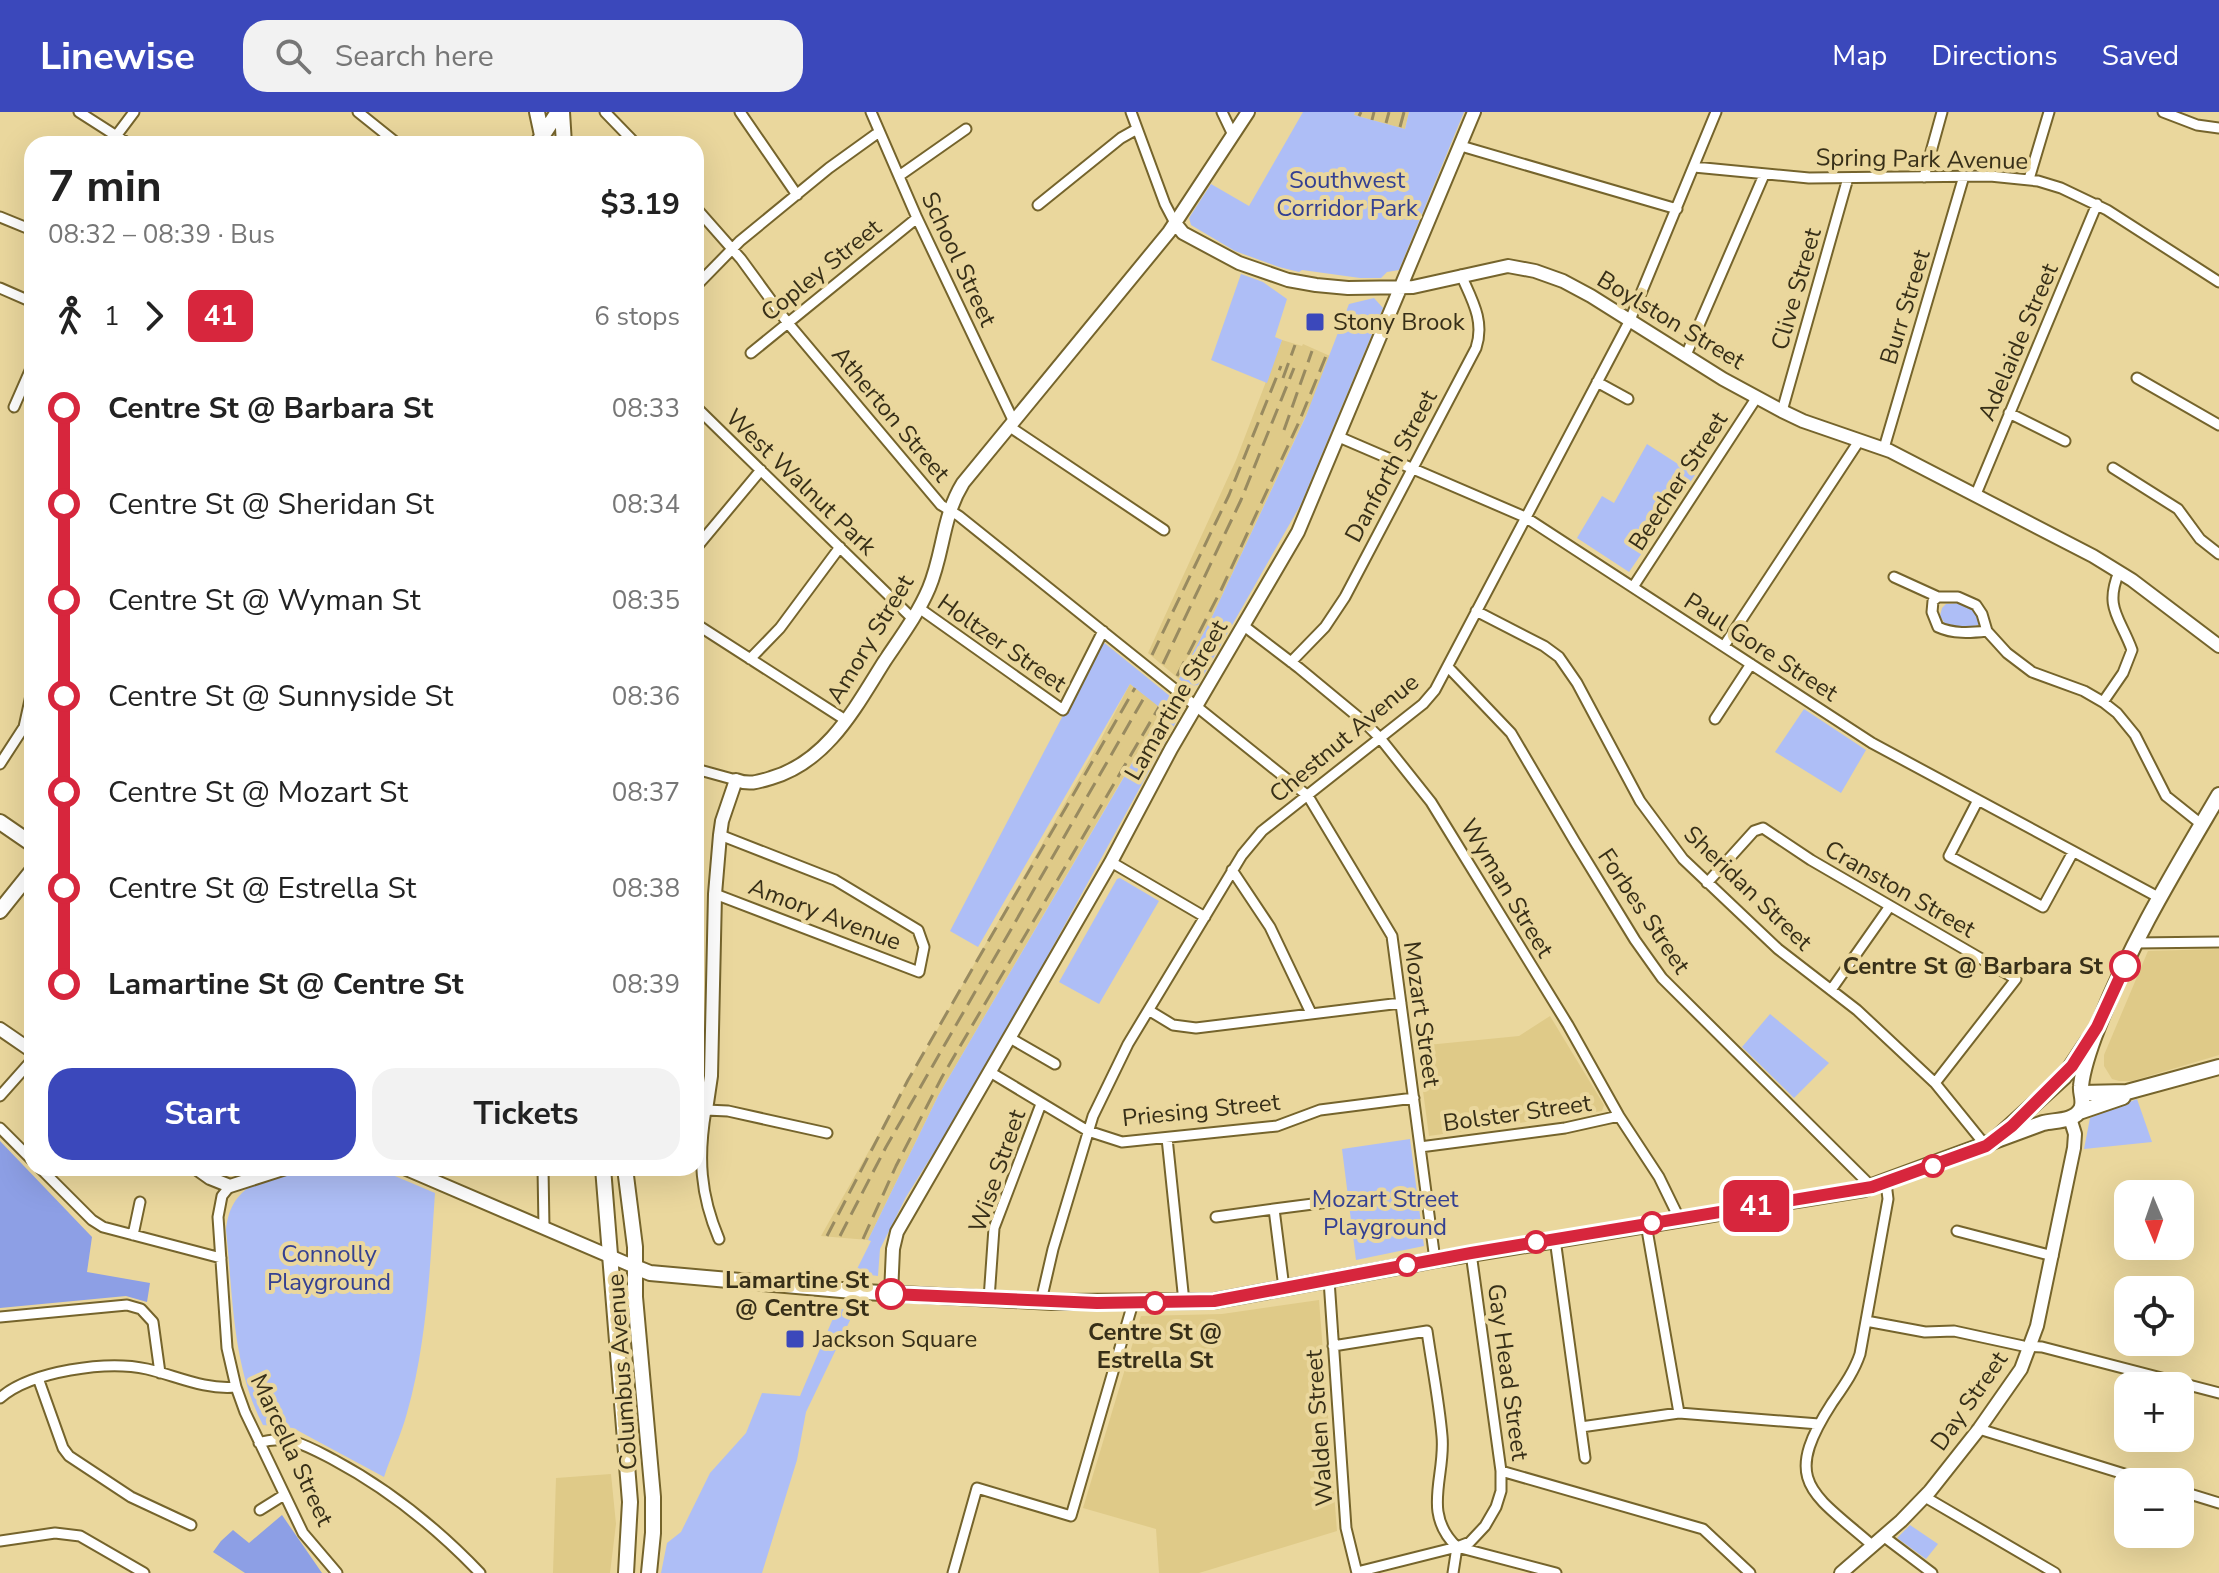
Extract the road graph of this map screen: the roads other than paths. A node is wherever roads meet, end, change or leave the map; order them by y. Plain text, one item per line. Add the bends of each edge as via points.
1 (79, 112) edge
2 (134, 112) edge
3 (358, 112) edge
4 (537, 112) edge
5 (560, 112) edge
6 (605, 112) edge
7 (740, 112) edge
8 (871, 112) edge
9 (1131, 112) edge
10 (1222, 112) edge
11 (1248, 112) edge
12 (1474, 112) edge
13 (1716, 112) edge
14 (1942, 112) edge
15 (2049, 112) edge
16 (2163, 112) edge
17 (2219, 128) edge
18 (966, 129) dead end
19 (1137, 129) junction
20 (879, 132) junction
21 (1233, 135) junction
22 (116, 136) joint
23 (388, 136) edge
24 (540, 136) edge
25 (544, 136) edge
26 (563, 136) edge
27 (628, 136) edge
28 (1461, 146) junction
29 (1694, 167) junction
30 (1764, 175) junction
31 (899, 176) junction
32 (1964, 176) junction
33 (1924, 177) junction
34 (1848, 178) junction
35 (2029, 179) junction
36 (797, 195) junction
37 (2097, 204) junction
38 (1038, 205) dead end
39 (1677, 209) junction
40 (0, 217) edge
41 (704, 217) edge
42 (917, 218) junction
43 (1175, 223) junction
44 (24, 227) edge
45 (733, 250) junction
46 (704, 275) edge
47 (1461, 275) junction
48 (2219, 282) edge
49 (1402, 287) junction
50 (0, 288) edge
51 (24, 298) edge
52 (1630, 320) junction
53 (787, 322) junction
54 (751, 353) dead end
55 (1686, 355) junction
56 (2137, 378) dead end
57 (1597, 382) junction
58 (24, 384) edge
59 (1757, 397) junction
60 (1628, 399) dead end
61 (14, 407) dead end
62 (1782, 411) junction
63 (2009, 413) junction
64 (704, 415) edge
65 (1012, 425) junction
66 (2219, 425) edge
67 (1339, 437) junction
68 (1859, 441) junction
69 (2065, 441) dead end
70 (1884, 448) junction
71 (1412, 468) junction
72 (2113, 468) dead end
73 (761, 470) junction
74 (1976, 494) junction
75 (948, 511) junction
76 (1525, 517) junction
77 (1164, 530) dead end
78 (704, 538) edge
79 (840, 547) junction
80 (2219, 554) edge
81 (2119, 572) junction
82 (1894, 577) dead end
83 (1633, 587) junction
84 (1938, 597) junction
85 (1476, 611) junction
86 (916, 614) junction
87 (1244, 626) junction
88 (704, 629) edge
89 (1103, 631) junction
90 (1987, 631) junction
91 (1724, 646) junction
92 (2219, 646) edge
93 (750, 659) junction
94 (1291, 662) junction
95 (1751, 664) junction
96 (1448, 667) junction
97 (2103, 702) junction
98 (1197, 705) junction
99 (1715, 719) dead end
100 (847, 721) junction
101 (24, 727) edge
102 (1380, 738) junction
103 (0, 764) edge
104 (704, 771) edge
105 (736, 780) junction
106 (2219, 795) edge
107 (1308, 796) junction
108 (1978, 800) junction
109 (0, 822) edge
110 (2201, 824) junction
111 (720, 835) junction
112 (24, 838) edge
113 (2073, 852) junction
114 (1111, 862) junction
115 (1232, 870) junction
116 (24, 881) edge
117 (1707, 883) junction
118 (715, 894) junction
119 (2158, 897) junction
120 (1890, 906) junction
121 (0, 911) edge
122 (1205, 917) junction
123 (2219, 942) edge
124 (2135, 943) junction
125 (1831, 990) junction
126 (1401, 1003) junction
127 (1150, 1011) junction
128 (1311, 1013) junction
129 (2097, 1027) junction
130 (0, 1029) edge
131 (1010, 1038) junction
132 (24, 1046) edge
133 (1055, 1064) dead end
134 (2219, 1067) edge
135 (24, 1069) edge
136 (990, 1072) junction
137 (1935, 1083) junction
138 (2052, 1087) junction
139 (2134, 1091) junction
140 (2081, 1092) junction
141 (0, 1096) edge
142 (704, 1098) edge
143 (1414, 1098) junction
144 (1041, 1104) junction
145 (704, 1110) edge
146 (1619, 1116) junction
147 (2071, 1117) junction
148 (0, 1128) edge
149 (1088, 1131) junction
150 (827, 1133) dead end
151 (1167, 1138) junction
152 (1986, 1146) junction
153 (1420, 1147) junction
154 (24, 1152) edge
155 (48, 1176) edge
156 (207, 1176) edge
157 (260, 1176) edge
158 (423, 1176) edge
159 (543, 1176) edge
160 (604, 1176) edge
161 (626, 1176) edge
162 (702, 1176) edge
163 (1879, 1185) junction
164 (230, 1186) junction
165 (1344, 1200) dead end
166 (140, 1202) dead end
167 (1274, 1209) junction
168 (1216, 1217) dead end
169 (1679, 1218) junction
170 (1646, 1224) junction
171 (544, 1228) junction
172 (1957, 1231) dead end
173 (133, 1235) junction
174 (719, 1239) dead end
175 (1555, 1239) junction
176 (1471, 1253) junction
177 (609, 1256) junction
178 (2053, 1256) junction
179 (221, 1258) junction
180 (1435, 1260) junction
181 (635, 1267) junction
182 (1329, 1280) junction
183 (1284, 1288) junction
184 (891, 1294) junction
185 (989, 1299) junction
186 (1041, 1301) junction
187 (1184, 1302) junction
188 (1133, 1303) junction
189 (0, 1317) edge
190 (1866, 1321) junction
191 (1333, 1346) junction
192 (2031, 1346) junction
193 (160, 1373) junction
194 (38, 1378) junction
195 (236, 1387) junction
196 (2219, 1393) edge
197 (0, 1398) edge
198 (1679, 1413) junction
199 (1819, 1424) junction
200 (1581, 1427) junction
201 (1979, 1429) junction
202 (259, 1443) junction
203 (1585, 1458) dead end
204 (1501, 1471) junction
205 (2114, 1471) edge
206 (284, 1495) junction
207 (2194, 1495) edge
208 (1925, 1497) junction
209 (2219, 1503) edge
210 (260, 1510) dead end
211 (191, 1525) dead end
212 (1883, 1536) junction
213 (0, 1541) edge
214 (1872, 1545) junction
215 (1457, 1547) junction
216 (144, 1573) edge
217 (337, 1573) edge
218 (480, 1573) edge
219 (626, 1573) edge
220 (649, 1573) edge
221 (953, 1573) edge
222 (1357, 1573) edge
223 (1453, 1573) edge
224 (1556, 1573) edge
225 (1750, 1573) edge
226 (1841, 1573) edge
227 (1932, 1573) edge
228 (2055, 1573) edge

1 - 22 street
2 - 22 street
3 - 23 street
4 - 24 main road
5 - 25 main road
5 - 26 main road
6 - 27 street
7 - 36 street
8 - 20 street, School Street
9 - 19 street, Boylston Street
10 - 21 street
11 - 21 street, Amory Street
12 - 28 street, Lamartine Street
13 - 29 street, Chestnut Avenue
14 - 33 street
15 - 35 street
16 - 17 street
18 - 31 street
19 - 38 street
19 - 43 street, Boylston Street
20 - 31 street, School Street
20 - 36 street
21 - 43 street, Amory Street
28 - 39 street
28 - 49 street, Lamartine Street
29 - 30 street, Spring Park Avenue
29 - 39 street, Chestnut Avenue
30 - 34 street, Spring Park Avenue
30 - 55 street
31 - 42 street, School Street
32 - 33 street, Spring Park Avenue
32 - 35 street, Spring Park Avenue
32 - 70 street, Burr Street
33 - 34 street, Spring Park Avenue
34 - 62 street, Clive Street
35 - 37 street, Spring Park Avenue
36 - 45 street
37 - 48 street, Spring Park Avenue
37 - 63 street, Adelaide Street
39 - 52 street, Chestnut Avenue
40 - 44 street
41 - 45 street, Atherton Street
42 - 53 street, Copley Street
42 - 65 street, School Street
43 - 49 street, Boylston Street via 1223,256 1280,277 1337,287
43 - 65 street, Amory Street
45 - 46 street
45 - 53 street, Atherton Street
47 - 49 street, Boylston Street
47 - 52 street, Boylston Street via 1508,266 1535,271 1583,291
47 - 71 street, Danforth Street via 1479,317 1478,342
49 - 67 street, Lamartine Street
50 - 51 street
52 - 55 street, Boylston Street
52 - 57 street, Chestnut Avenue
53 - 54 street, Copley Street
53 - 75 street, Atherton Street
55 - 59 street, Boylston Street
56 - 66 street
57 - 60 street
57 - 76 street, Chestnut Avenue
58 - 61 street
59 - 62 street, Boylston Street
59 - 83 street, Beecher Street
62 - 68 street, Boylston Street
63 - 69 street
63 - 74 street, Adelaide Street
64 - 73 street, West Walnut Park
65 - 75 street, Amory Street via 971,471
65 - 77 street
67 - 71 street, Paul Gore Street
67 - 87 street, Lamartine Street via 1298,532
68 - 70 street, Boylston Street
68 - 91 street
70 - 74 street, Boylston Street
71 - 76 street, Paul Gore Street
71 - 94 street, Danforth Street via 1345,597
72 - 80 street via 2178,509
73 - 78 street
73 - 79 street, West Walnut Park
74 - 81 street, Boylston Street
75 - 86 street, Amory Street via 937,563
75 - 89 street, Atherton Street
76 - 83 street, Paul Gore Street
76 - 85 street, Chestnut Avenue
79 - 86 street, West Walnut Park
79 - 93 street
81 - 92 street, Boylston Street
81 - 97 street via 2111,602 2132,650
82 - 84 street
83 - 91 street, Paul Gore Street
84 - 90 street via 1958,597 1976,605
84 - 90 street via 1932,612 1938,627
85 - 96 street, Chestnut Avenue
85 - 117 street, Sheridan Street via 1544,646 1563,662 1646,810
86 - 89 street, Holtzer Street via 1063,710
86 - 100 street, Amory Street
87 - 94 street, Wyman Street
87 - 98 street, Lamartine Street
88 - 93 street
89 - 98 street, Atherton Street
90 - 97 street via 2032,672
91 - 95 street, Paul Gore Street
93 - 100 street
94 - 102 street, Wyman Street
95 - 99 street
95 - 108 street, Paul Gore Street via 1872,743
96 - 102 street, Chestnut Avenue via 1427,701
96 - 163 street, Forbes Street via 1508,728 1662,978
97 - 110 street via 2135,735 2166,796
98 - 107 street, Mozart Street
98 - 114 street, Lamartine Street
100 - 105 street, Amory Street via 801,766 754,783
101 - 103 street
102 - 107 street, Chestnut Avenue
102 - 146 street, Wyman Street via 1431,802
104 - 105 street
105 - 111 street
106 - 110 main road
107 - 115 street, Chestnut Avenue via 1254,838
107 - 126 street, Mozart Street via 1392,936
108 - 113 street, Paul Gore Street
108 - 113 street via 1949,856 2029,900 2043,907
109 - 112 main road
110 - 119 main road
111 - 118 street
111 - 118 street, Amory Avenue via 835,880 918,930 924,947 919,972
113 - 119 street, Paul Gore Street
114 - 122 street
114 - 131 street, Lamartine Street
115 - 122 street, Chestnut Avenue
115 - 128 street via 1270,927
116 - 121 main road
117 - 120 street, Cranston Street via 1754,831 1763,828
117 - 125 street, Sheridan Street
118 - 142 street via 711,1070
119 - 124 main road
120 - 125 street
120 - 137 street, Cranston Street via 2016,979
122 - 127 street, Chestnut Avenue
123 - 124 street
124 - 129 main road
125 - 137 street, Sheridan Street
126 - 128 street
126 - 143 street, Mozart Street
127 - 128 street via 1184,1028
127 - 149 street, Chestnut Avenue via 1128,1044
129 - 138 main road
129 - 140 main road
130 - 132 street
131 - 133 street
131 - 136 street, Lamartine Street
134 - 139 main road
135 - 141 street
136 - 144 street, Priesing Street
136 - 184 street, Lamartine Street via 895,1236
137 - 152 street, Sheridan Street
138 - 140 main road via 2070,1082
138 - 147 main road via 2045,1104 2049,1112
138 - 152 main road
139 - 140 main road
139 - 147 main road
140 - 147 main road via 2083,1104
143 - 151 street, Priesing Street via 1320,1110 1277,1126
143 - 153 street, Mozart Street
144 - 149 street, Priesing Street
144 - 185 street, Wise Street via 994,1228
145 - 150 street
146 - 153 street, Bolster Street
146 - 169 street, Wyman Street
147 - 152 main road
147 - 178 street, Day Street via 2075,1143
148 - 154 street
149 - 151 street, Priesing Street via 1122,1142
149 - 186 street, Chestnut Avenue
151 - 187 street
152 - 163 main road
153 - 180 street, Mozart Street
155 - 173 street via 92,1220
156 - 164 street
157 - 164 street
158 - 171 street
159 - 171 street
160 - 177 main road, Columbus Avenue
161 - 181 main road, Columbus Avenue
162 - 174 street
163 - 169 main road
163 - 190 street via 1888,1199
164 - 179 street, Marcella Street via 218,1217
165 - 167 street
166 - 173 street
167 - 168 street
167 - 183 street
169 - 170 main road
170 - 175 main road
170 - 198 street
171 - 177 street
172 - 178 street
173 - 179 street
175 - 176 main road
175 - 200 street
176 - 180 main road
176 - 204 street, Gay Head Street
177 - 181 street
177 - 219 main road, Columbus Avenue via 630,1497
178 - 192 street, Day Street
179 - 195 street, Marcella Street via 227,1348
180 - 182 main road
181 - 184 main road via 650,1273
181 - 220 main road, Columbus Avenue via 654,1500
182 - 183 main road
182 - 191 street, Walden Street
183 - 187 main road
184 - 185 main road
185 - 186 main road
186 - 188 main road
187 - 188 main road
188 - 221 street via 1071,1516 977,1488
189 - 193 street via 135,1306 153,1322
190 - 192 street
190 - 199 street via 1856,1366
191 - 215 street via 1427,1331 1443,1442 1436,1501 1444,1529
191 - 222 street, Walden Street via 1347,1533
192 - 196 street
192 - 201 street, Day Street
193 - 194 street via 109,1365
193 - 195 street via 214,1389
194 - 197 street
194 - 211 street via 69,1456 131,1497
195 - 202 street, Marcella Street
198 - 199 street
198 - 200 street
199 - 214 street via 1806,1452 1810,1484
200 - 203 street
201 - 205 street
201 - 208 street, Day Street
202 - 206 street, Marcella Street
202 - 218 street via 292,1440 365,1478 425,1520
204 - 215 street, Gay Head Street via 1501,1491 1489,1521 1474,1539
204 - 225 street via 1700,1528
206 - 210 street
206 - 217 street, Marcella Street via 307,1538
207 - 209 street
208 - 212 street, Day Street
208 - 228 street
212 - 214 street, Day Street
212 - 227 street
213 - 216 street via 55,1533 80,1536
214 - 226 street, Day Street
215 - 222 street
215 - 223 street
215 - 224 street

